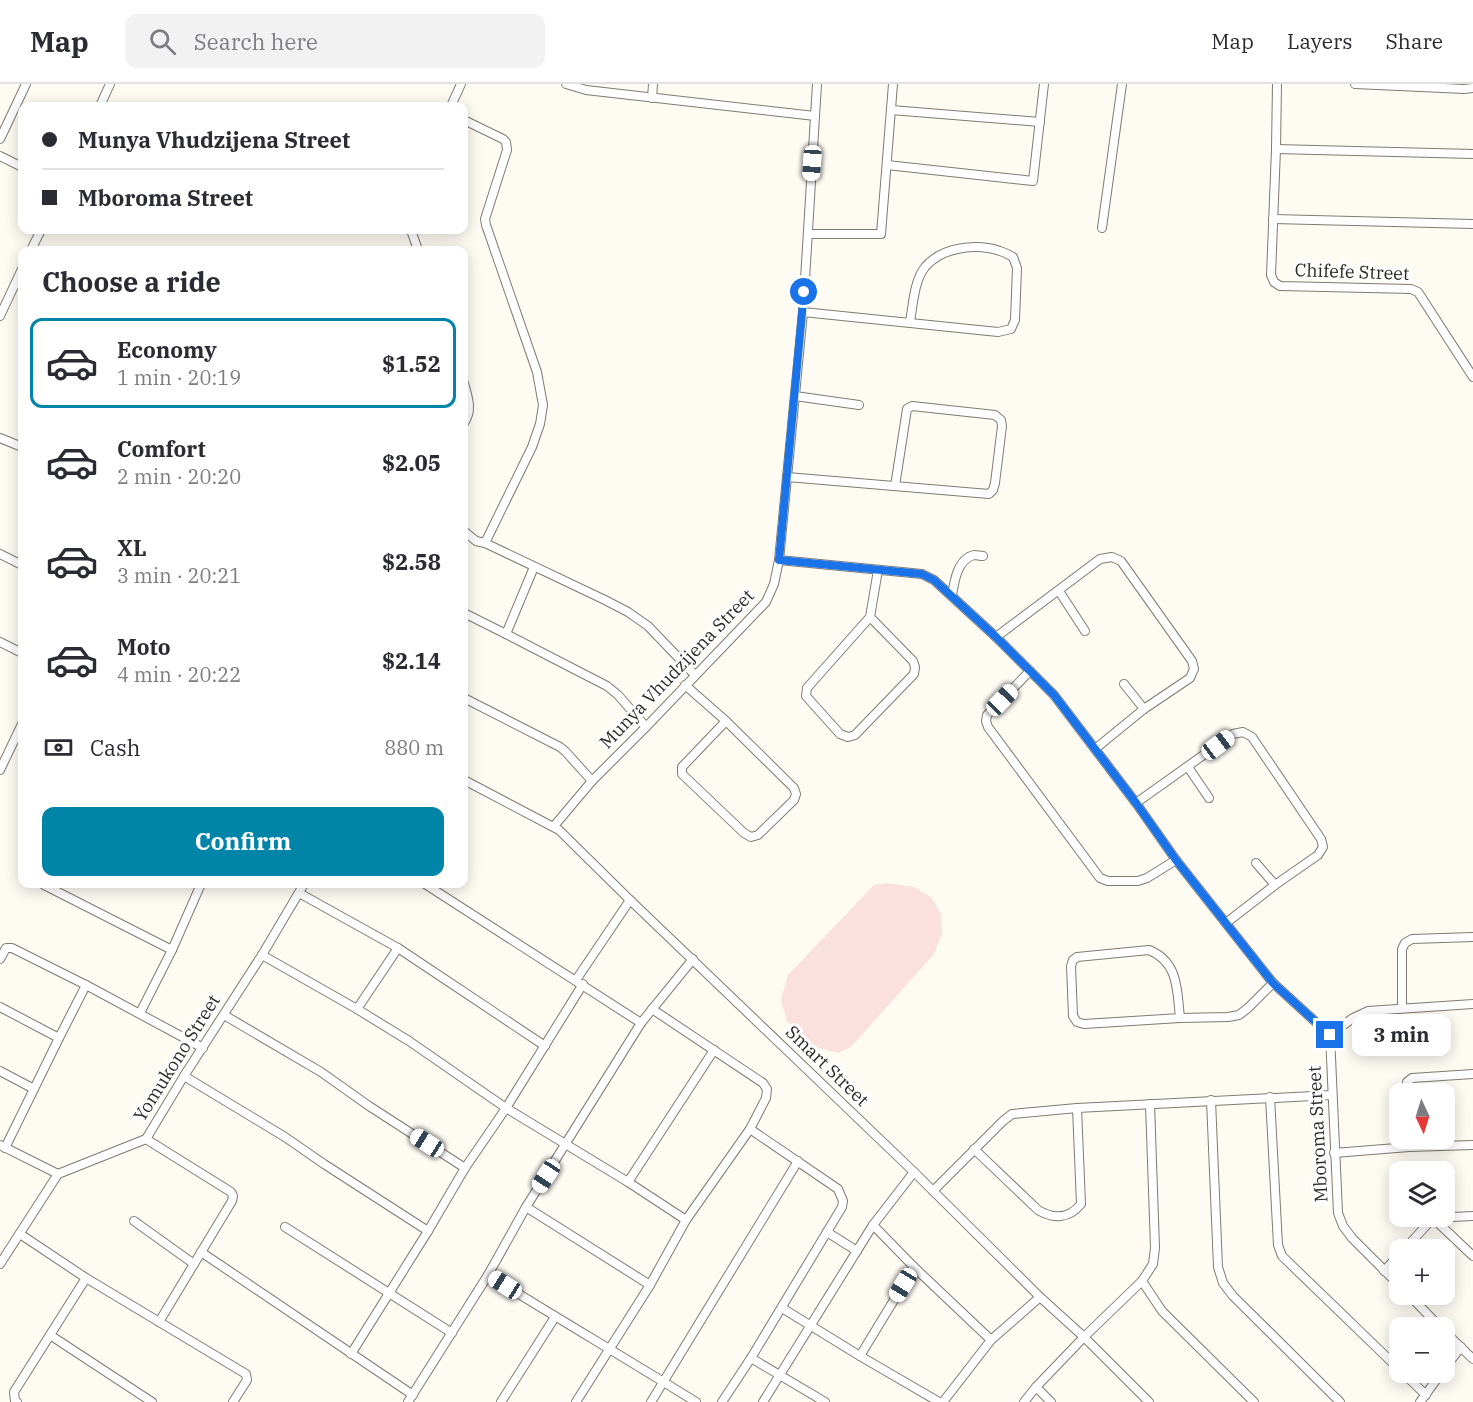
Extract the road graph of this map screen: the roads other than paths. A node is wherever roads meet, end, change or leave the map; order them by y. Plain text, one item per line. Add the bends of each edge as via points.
1 (26, 84) edge
2 (110, 84) edge
3 (461, 84) edge
4 (566, 84) edge
5 (653, 84) edge
6 (817, 84) edge
7 (893, 84) edge
8 (1044, 84) edge
9 (1122, 84) edge
10 (1277, 84) edge
11 (1355, 84) edge
12 (1473, 88) edge
13 (652, 98) junction
14 (102, 102) edge
15 (452, 102) edge
16 (891, 110) junction
17 (815, 116) junction
18 (468, 122) edge
19 (1040, 122) junction
20 (0, 139) edge
21 (1276, 149) junction
22 (1473, 154) edge
23 (0, 156) edge
24 (18, 165) edge
25 (887, 165) junction
26 (1273, 219) junction
27 (1473, 224) edge
28 (1102, 228) dead end
29 (807, 234) junction
30 (18, 277) edge
31 (803, 312) junction
32 (1, 313) edge
33 (910, 322) junction
34 (1473, 377) edge
35 (468, 396) edge
36 (795, 396) junction
37 (858, 405) dead end
38 (468, 417) edge
39 (0, 438) edge
40 (18, 445) edge
41 (787, 477) junction
42 (895, 486) junction
43 (468, 535) edge
44 (485, 543) junction
45 (0, 554) edge
46 (983, 556) dead end
47 (779, 560) junction
48 (18, 563) edge
49 (534, 567) junction
50 (878, 570) junction
51 (1059, 591) junction
52 (952, 596) junction
53 (468, 615) edge
54 (870, 617) junction
55 (1085, 631) dead end
56 (506, 634) junction
57 (996, 637) junction
58 (0, 642) edge
59 (18, 651) edge
60 (1030, 671) junction
61 (695, 675) junction
62 (1124, 684) dead end
63 (685, 686) junction
64 (468, 700) edge
65 (1144, 709) junction
66 (726, 721) junction
67 (646, 727) junction
68 (18, 732) edge
69 (1095, 749) junction
70 (1188, 767) junction
71 (0, 770) edge
72 (592, 781) junction
73 (468, 782) edge
74 (1209, 798) dead end
75 (1136, 803) junction
76 (554, 826) junction
77 (1176, 860) junction
78 (1256, 862) dead end
79 (1275, 885) junction
80 (50, 888) edge
81 (197, 888) edge
82 (301, 888) edge
83 (431, 888) edge
84 (298, 892) junction
85 (630, 900) junction
86 (1226, 923) junction
87 (1473, 937) edge
88 (398, 948) junction
89 (172, 950) junction
90 (262, 955) junction
91 (0, 959) edge
92 (693, 959) junction
93 (579, 982) junction
94 (1273, 983) junction
95 (86, 984) junction
96 (1473, 1004) edge
97 (0, 1007) edge
98 (1402, 1008) junction
99 (357, 1009) junction
100 (652, 1009) junction
101 (140, 1013) junction
102 (224, 1015) junction
103 (1180, 1018) junction
104 (641, 1023) junction
105 (1330, 1035) junction
106 (58, 1038) junction
107 (545, 1046) junction
108 (203, 1048) junction
109 (714, 1050) junction
110 (0, 1071) edge
111 (1473, 1074) edge
112 (184, 1076) junction
113 (1407, 1083) edge
114 (34, 1089) junction
115 (1332, 1095) junction
116 (1270, 1097) junction
117 (1211, 1100) junction
118 (1150, 1104) junction
119 (506, 1108) junction
120 (1077, 1108) junction
121 (750, 1129) junction
122 (146, 1138) junction
123 (1455, 1144) edge
124 (566, 1145) junction
125 (1473, 1145) edge
126 (3, 1146) edge
127 (1389, 1146) edge
128 (974, 1149) junction
129 (1334, 1153) junction
130 (798, 1161) junction
131 (465, 1168) junction
132 (914, 1172) junction
133 (58, 1174) junction
134 (628, 1182) junction
135 (933, 1191) junction
136 (526, 1207) junction
137 (1473, 1215) edge
138 (1455, 1216) edge
139 (134, 1221) dead end
140 (686, 1221) junction
141 (873, 1225) junction
142 (285, 1227) dead end
143 (1425, 1227) edge
144 (1442, 1227) edge
145 (428, 1231) junction
146 (827, 1232) junction
147 (20, 1234) junction
148 (1414, 1239) edge
149 (857, 1251) junction
150 (201, 1252) junction
151 (1473, 1256) edge
152 (0, 1264) edge
153 (194, 1264) junction
154 (1389, 1266) edge
155 (914, 1267) junction
156 (1384, 1271) junction
157 (488, 1275) junction
158 (1389, 1276) edge
159 (86, 1278) junction
160 (1142, 1281) junction
161 (650, 1285) junction
162 (389, 1293) junction
163 (1041, 1297) junction
164 (1419, 1305) edge
165 (782, 1308) junction
166 (555, 1317) junction
167 (1430, 1317) edge
168 (159, 1322) junction
169 (811, 1325) junction
170 (452, 1333) junction
171 (50, 1335) junction
172 (1084, 1337) junction
173 (991, 1340) junction
174 (1455, 1341) edge
175 (1461, 1347) junction
176 (610, 1348) junction
177 (351, 1354) junction
178 (1455, 1355) edge
179 (860, 1356) junction
180 (751, 1358) junction
181 (1389, 1359) edge
182 (1473, 1359) edge
183 (779, 1374) junction
184 (664, 1382) junction
185 (1410, 1383) edge
186 (1434, 1383) edge
187 (1036, 1388) junction
188 (411, 1398) edge
189 (1423, 1399) edge
190 (17, 1402) edge
191 (153, 1402) edge
192 (233, 1402) edge
193 (501, 1402) edge
194 (576, 1402) edge
195 (651, 1402) edge
196 (696, 1402) edge
197 (722, 1402) edge
198 (763, 1402) edge
199 (825, 1402) edge
200 (941, 1402) edge
201 (1024, 1402) edge
202 (1050, 1402) edge
203 (1149, 1402) edge
204 (1254, 1402) edge
205 (1340, 1402) edge

1 - 20 street
2 - 14 street
3 - 15 street
4 - 13 street
5 - 13 street
6 - 17 street, Munya Vhudzijena Street
7 - 16 street
8 - 19 street
9 - 28 street
10 - 21 street, Chifefe Street
11 - 12 street
13 - 17 street
16 - 19 street
16 - 25 street
17 - 29 street, Munya Vhudzijena Street
18 - 44 street via 503,139 507,146 485,219 537,372 543,405 532,447
19 - 25 street via 1033,181
21 - 22 street
21 - 26 street, Chifefe Street
23 - 24 street
25 - 29 street via 881,234
26 - 27 street
26 - 34 street, Chifefe Street via 1274,282 1280,286 1418,292
29 - 31 street, Munya Vhudzijena Street
30 - 32 street
31 - 33 street
31 - 36 street, Munya Vhudzijena Street
33 - 33 street via 998,332 1011,329 1015,321 1017,268 1013,257 977,248 953,249 937,257 924,268 917,284
35 - 38 street
36 - 37 street
36 - 41 street, Munya Vhudzijena Street
39 - 40 street
41 - 42 street
41 - 47 street, Munya Vhudzijena Street
42 - 42 street via 989,494 995,483 1001,420 995,415 912,406 907,409
43 - 44 street via 476,542
44 - 49 street
45 - 48 street
46 - 52 street via 973,555 963,561
47 - 50 street
47 - 61 street, Munya Vhudzijena Street via 766,602
49 - 56 street
49 - 61 street via 605,600 648,626
50 - 52 street via 922,574
50 - 54 street
51 - 55 street
51 - 57 street
51 - 65 street via 1100,559 1112,557 1121,561 1194,669 1190,678
52 - 57 street
53 - 56 street
54 - 54 street via 807,688 806,696 811,702 840,734 848,737 855,735 914,674 913,661
56 - 67 street via 607,686
57 - 60 street
58 - 59 street
60 - 69 street via 1054,695
60 - 77 street via 987,716 988,727 1100,878 1138,881
61 - 63 street, Munya Vhudzijena Street
62 - 65 street
63 - 66 street
63 - 67 street, Munya Vhudzijena Street
64 - 72 street via 560,747
65 - 69 street
66 - 66 street via 796,794 758,835 751,837 682,774 682,767
67 - 72 street, Munya Vhudzijena Street
68 - 71 street
69 - 75 street
70 - 74 street
70 - 75 street
70 - 79 street via 1233,734 1243,732 1252,737 1323,847 1318,855
72 - 76 street, Munya Vhudzijena Street
73 - 76 street, Smart Street
75 - 77 street
76 - 85 street, Smart Street
77 - 86 street
78 - 79 street
79 - 86 street
80 - 89 street
81 - 89 street
82 - 84 street, Yomukono Street
83 - 93 street
84 - 88 street
84 - 90 street, Yomukono Street
85 - 92 street, Smart Street
85 - 93 street
86 - 94 street
87 - 98 street via 1412,939 1405,943
88 - 99 street
88 - 107 street
89 - 101 street
90 - 99 street
90 - 102 street, Yomukono Street
91 - 95 street via 6,948 12,948
92 - 100 street
92 - 132 street, Smart Street
93 - 104 street
93 - 107 street
94 - 103 street via 1239,1015
94 - 105 street
95 - 101 street
95 - 106 street
96 - 98 street
97 - 106 street
98 - 105 street via 1361,1013
99 - 119 street
100 - 104 street
100 - 109 street
101 - 108 street
102 - 108 street, Yomukono Street
102 - 131 street via 321,1072
103 - 103 street via 1077,1022 1073,1016 1073,960 1149,950 1159,954 1174,973
104 - 124 street
105 - 115 street, Mboroma Street
106 - 114 street
107 - 119 street
108 - 112 street, Yomukono Street
109 - 121 street via 767,1089
109 - 134 street
110 - 114 street
111 - 113 street via 1412,1078
112 - 122 street, Yomukono Street
112 - 145 street
114 - 126 street
115 - 116 street
115 - 129 street, Mboroma Street
116 - 117 street
116 - 181 street via 1278,1245 1282,1256
117 - 118 street
117 - 205 street via 1218,1267 1223,1283
118 - 120 street
118 - 160 street via 1155,1248 1153,1264
119 - 124 street
119 - 131 street
120 - 128 street via 1012,1114
120 - 128 street via 1081,1204 1075,1212 1048,1216 1038,1210
121 - 130 street
121 - 140 street
122 - 133 street, Yomukono Street
122 - 150 street via 233,1196
123 - 125 street
124 - 134 street
124 - 136 street
126 - 133 street
127 - 129 street
128 - 135 street
129 - 156 street, Mboroma Street via 1338,1213 1343,1226
130 - 146 street via 842,1196 842,1207
130 - 184 street
131 - 145 street
132 - 135 street, Smart Street
132 - 141 street
133 - 147 street
134 - 140 street
135 - 163 street, Smart Street
136 - 157 street
136 - 161 street
137 - 138 street
139 - 153 street
140 - 161 street
141 - 149 street
141 - 155 street
142 - 162 street
143 - 148 street
144 - 151 street
145 - 162 street
146 - 149 street
146 - 165 street
147 - 152 street
147 - 159 street
149 - 169 street
150 - 153 street
150 - 177 street
153 - 168 street
154 - 156 street
155 - 173 street
155 - 179 street
156 - 158 street, Mboroma Street
157 - 166 street
157 - 170 street
159 - 168 street
159 - 171 street
160 - 172 street
160 - 204 street via 1162,1311
161 - 176 street
162 - 170 street
162 - 177 street
163 - 172 street, Smart Street
163 - 173 street
164 - 167 street
165 - 169 street
165 - 180 street
166 - 176 street
166 - 193 street
168 - 192 street via 246,1374 247,1380
169 - 179 street
169 - 183 street
170 - 188 street
171 - 190 street via 14,1392
171 - 191 street
172 - 187 street
172 - 203 street, Smart Street
173 - 200 street
174 - 175 street
175 - 178 street
175 - 182 street
176 - 184 street
176 - 194 street
177 - 188 street
179 - 200 street
180 - 183 street
180 - 197 street
183 - 198 street
183 - 199 street
184 - 195 street
184 - 196 street
185 - 189 street
186 - 189 street
187 - 201 street
187 - 202 street

